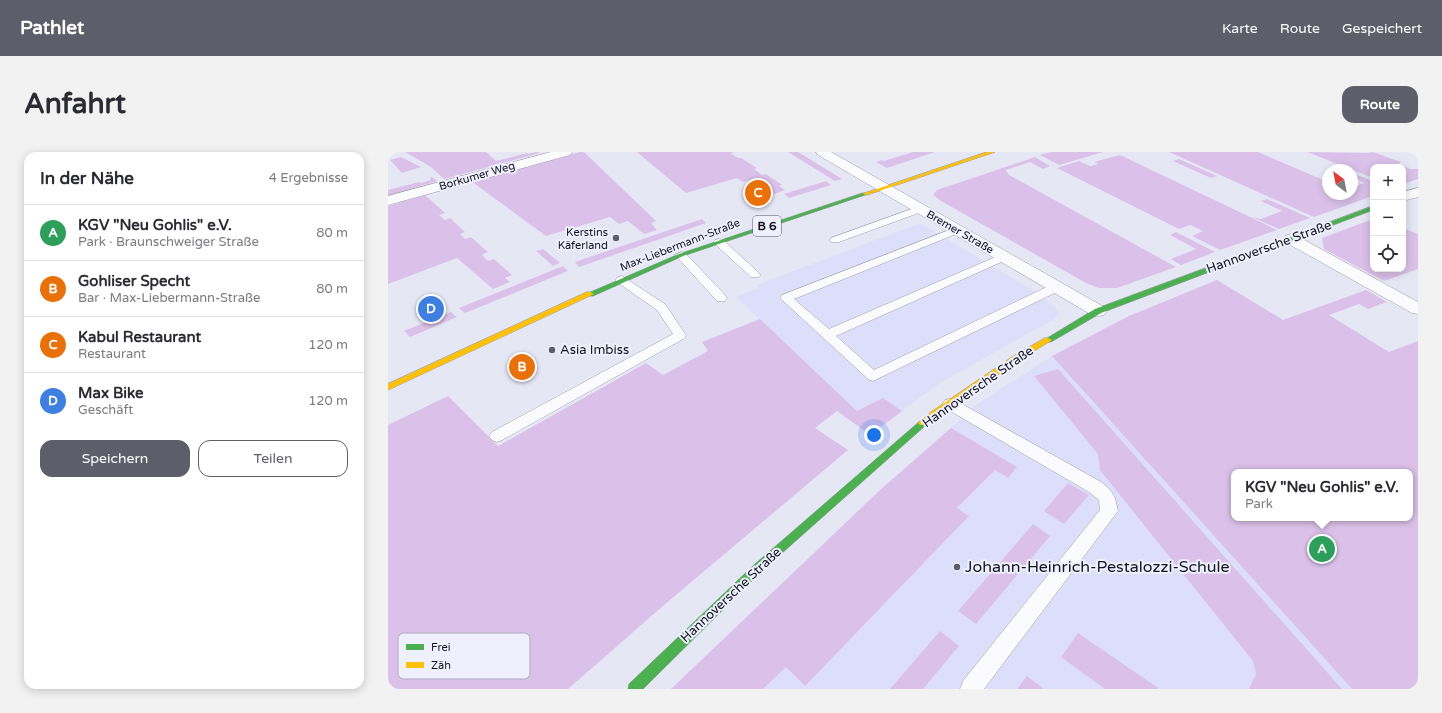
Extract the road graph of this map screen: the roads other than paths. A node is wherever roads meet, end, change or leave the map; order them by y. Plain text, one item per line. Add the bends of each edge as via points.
1 (566, 152) edge
2 (822, 152) edge
3 (992, 152) edge
4 (883, 188) junction
5 (1418, 192) edge
6 (1406, 196) edge
7 (388, 201) edge
8 (920, 209) junction
9 (1370, 209) edge
10 (957, 230) junction
11 (1291, 239) junction
12 (835, 240) dead end
13 (719, 242) junction
14 (681, 255) junction
15 (1004, 257) junction
16 (755, 275) dead end
17 (621, 280) junction
18 (1057, 287) junction
19 (721, 298) dead end
20 (1418, 309) edge
21 (1098, 311) junction
22 (827, 334) junction
23 (388, 387) edge
24 (950, 404) junction
25 (498, 436) dead end
26 (634, 689) edge
27 (971, 689) edge

1 - 7 street, Borkumer Weg
2 - 4 street, Bremer Straße
3 - 4 street, Max-Liebermann-Straße / B 6
4 - 8 street, Bremer Straße
4 - 13 street, Max-Liebermann-Straße / B 6
5 - 6 street
8 - 10 street, Bremer Straße
8 - 12 lane
9 - 11 street, Hannoversche Straße
10 - 15 street, Bremer Straße
10 - 22 lane via 786,298
11 - 20 street
11 - 21 street, Hannoversche Straße
13 - 14 street, Max-Liebermann-Straße / B 6
13 - 16 lane
14 - 17 street, Max-Liebermann-Straße / B 6
14 - 19 lane
15 - 18 street, Bremer Straße
15 - 22 lane
17 - 23 street, Max-Liebermann-Straße / B 6
17 - 25 lane via 661,306 680,334
18 - 21 street, Bremer Straße
18 - 22 lane via 873,376
21 - 24 street, Hannoversche Straße via 1015,359
24 - 26 street, Hannoversche Straße via 934,414 759,566
24 - 27 lane via 1091,484 1107,497 1108,511

